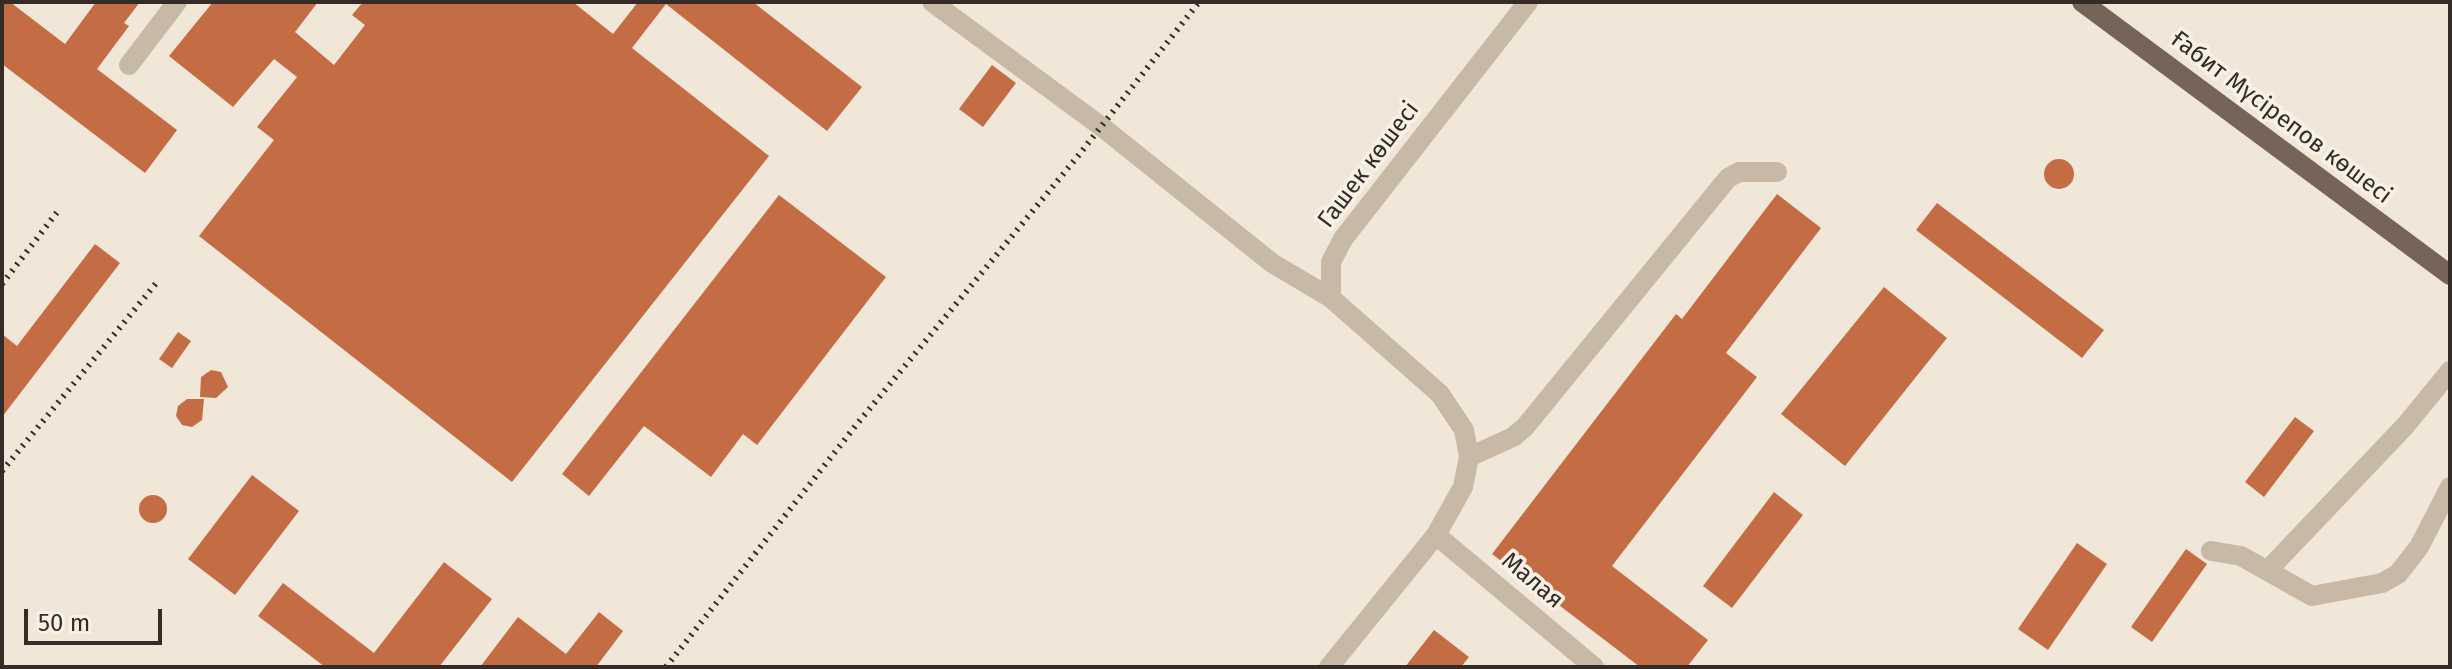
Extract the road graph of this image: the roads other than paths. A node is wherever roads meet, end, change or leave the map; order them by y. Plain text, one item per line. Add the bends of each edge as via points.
1 (177, 2) edge
2 (932, 2) edge
3 (1528, 2) edge
4 (2082, 2) edge
5 (129, 65) dead end
6 (1777, 172) dead end
7 (2450, 275) edge
8 (1331, 298) junction
9 (2450, 371) edge
10 (1469, 457) junction
11 (2450, 487) edge
12 (1436, 535) junction
13 (2211, 551) dead end
14 (2268, 570) junction
15 (1329, 667) edge
16 (1594, 667) edge

1 - 5 street
2 - 8 street via 1102,127 1272,263
3 - 8 street, Гашек көшесі via 1343,239 1331,262
4 - 7 main road, Ғабит Мүсірепов көшесі
6 - 10 street via 1747,171 1728,178 1525,427
8 - 10 street via 1440,394 1464,430
9 - 14 street
10 - 12 street via 1463,487
11 - 14 street via 2419,547 2398,574 2382,583 2312,596
12 - 15 street
12 - 16 street, Малая
13 - 14 street via 2241,556

